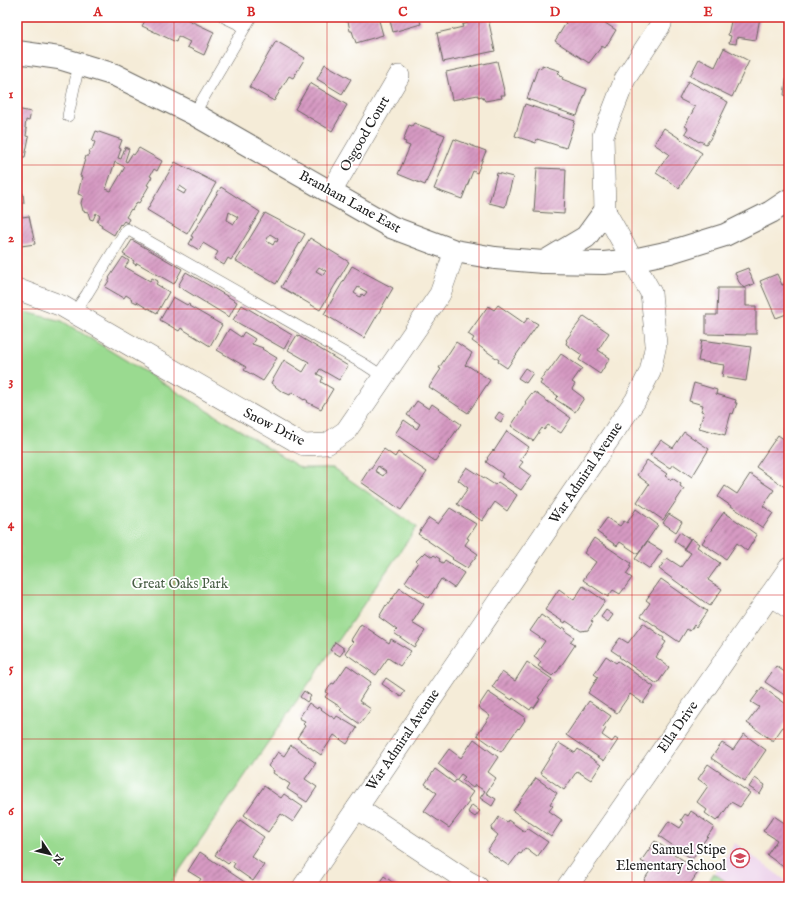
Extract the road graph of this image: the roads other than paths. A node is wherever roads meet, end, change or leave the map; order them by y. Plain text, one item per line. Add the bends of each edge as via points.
1 (224, 17) edge
2 (251, 17) edge
3 (662, 17) edge
4 (245, 27) junction
5 (17, 52) edge
6 (79, 64) junction
7 (399, 76) dead end
8 (194, 114) junction
9 (68, 116) dead end
10 (330, 192) junction
11 (789, 200) edge
12 (605, 211) junction
13 (455, 251) junction
14 (633, 260) junction
15 (542, 262) junction
16 (17, 288) edge
17 (74, 313) junction
18 (384, 377) junction
19 (789, 568) edge
20 (770, 595) junction
21 (789, 608) edge
22 (357, 808) junction
23 (303, 887) edge
24 (478, 887) edge
25 (567, 887) edge

1 - 4 lane
2 - 4 lane
3 - 12 street, War Admiral Avenue via 661,24 624,79 603,136
4 - 8 lane
5 - 6 street, Branham Lane East via 60,58
6 - 8 street, Branham Lane East via 115,75
6 - 9 lane
7 - 10 street, Osgood Court
8 - 10 street, Branham Lane East
10 - 13 street, Branham Lane East via 391,227
11 - 14 street, Branham Lane East via 725,235
12 - 14 street, War Admiral Avenue
12 - 15 street via 586,237
13 - 15 street, Branham Lane East via 494,258
13 - 18 street, Snow Drive via 440,294
14 - 15 street, Branham Lane East via 604,263
14 - 22 street, War Admiral Avenue via 651,293 656,344 650,372 635,402
16 - 17 street, Snow Drive
17 - 18 street, Snow Drive via 304,445 327,444 346,431
17 - 18 lane via 127,229
19 - 20 street, Ella Drive
20 - 21 street
20 - 25 street, Ella Drive
22 - 23 street, War Admiral Avenue
22 - 24 street

